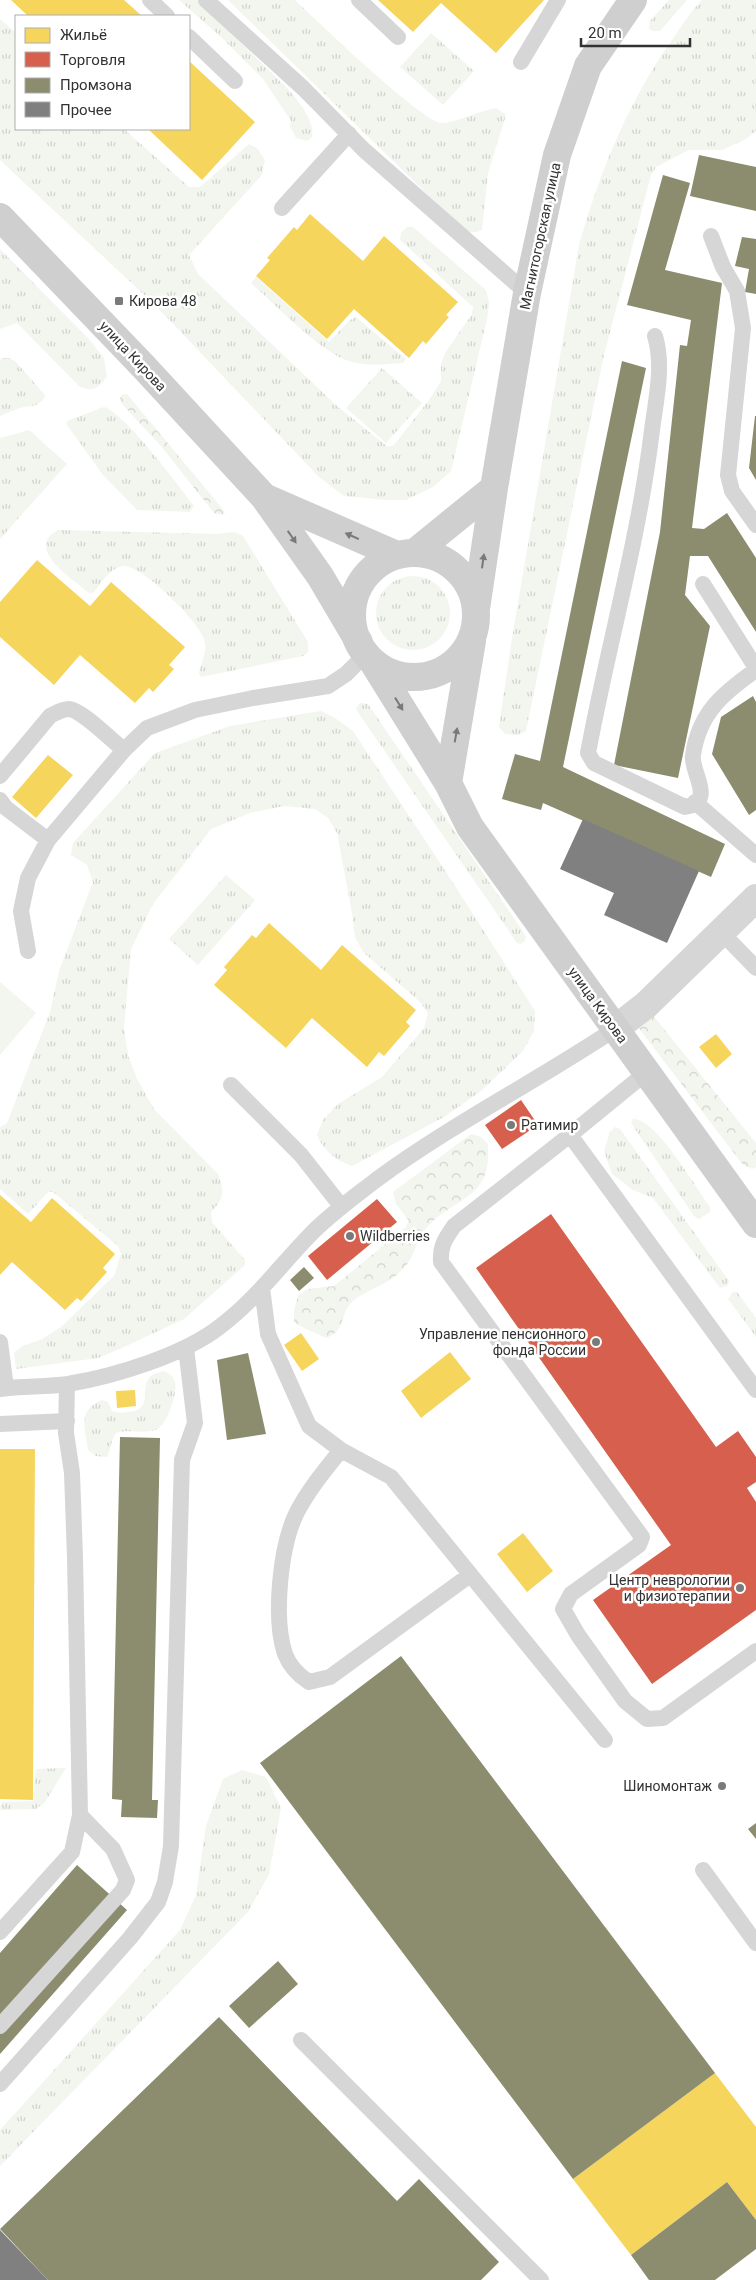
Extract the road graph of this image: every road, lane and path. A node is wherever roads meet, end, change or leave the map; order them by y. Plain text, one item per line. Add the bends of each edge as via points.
1 (150, 0) edge
2 (206, 0) edge
3 (360, 0) edge
4 (558, 0) edge
5 (633, 0) edge
6 (166, 15) edge
7 (398, 37) dead end
8 (190, 38) edge
9 (521, 62) dead end
10 (235, 81) dead end
11 (349, 134) junction
12 (282, 208) dead end
13 (0, 217) edge
14 (711, 236) dead end
15 (527, 293) junction
16 (655, 336) dead end
17 (494, 488) junction
18 (264, 497) junction
19 (756, 525) edge
20 (405, 554) junction
21 (703, 584) dead end
22 (475, 618) junction
23 (366, 653) junction
24 (756, 669) edge
25 (124, 750) junction
26 (0, 776) edge
27 (448, 783) junction
28 (0, 800) edge
29 (695, 802) junction
30 (48, 840) junction
31 (756, 855) edge
32 (756, 898) edge
33 (721, 932) junction
34 (28, 951) dead end
35 (756, 968) edge
36 (615, 1029) junction
37 (646, 1072) junction
38 (231, 1085) dead end
39 (570, 1135) junction
40 (341, 1206) junction
41 (756, 1224) edge
42 (262, 1288) junction
43 (0, 1342) edge
44 (186, 1348) junction
45 (67, 1384) junction
46 (3, 1389) edge
47 (756, 1390) edge
48 (67, 1421) junction
49 (0, 1424) edge
50 (341, 1450) junction
51 (470, 1575) junction
52 (756, 1651) edge
53 (605, 1740) dead end
54 (80, 1815) junction
55 (703, 1870) dead end
56 (0, 1932) edge
57 (756, 1943) edge
58 (0, 2026) edge
59 (300, 2040) dead end
60 (0, 2084) edge
61 (541, 2280) edge

1 - 6 lane
2 - 11 lane
3 - 7 lane
4 - 9 lane
5 - 15 main road, Магнитогорская улица via 588,66 557,155
8 - 10 lane
11 - 12 lane
11 - 15 lane
13 - 18 main road, улица Кирова via 144,366
14 - 19 lane via 723,267 737,290 743,328 728,475 732,492
15 - 17 main road, Магнитогорская улица
16 - 29 lane via 660,352 657,388 638,524 588,753 594,763 684,807
17 - 20 main road
22 -> 17 main road, Магнитогорская улица
20 -> 18 main road, улица Кирова
18 -> 23 main road, улица Кирова via 320,576
20 - 22 main road via 432,555 448,563 472,591
20 - 23 main road via 380,563 358,590 353,607 354,624
21 - 24 lane
22 - 23 main road via 468,646 456,661 440,672 402,676
27 -> 22 main road
23 - 25 lane via 346,674 328,686 195,710 147,728
23 -> 27 main road, улица Кирова
24 - 29 lane via 727,690 704,716 692,756 701,790
25 - 26 lane via 79,713 61,710 50,716
25 - 30 lane
27 - 36 main road, улица Кирова via 470,827
28 - 30 lane
29 - 31 lane
30 - 34 lane via 28,878 21,911
32 - 33 street
33 - 35 lane
33 - 36 street via 646,1005
36 - 37 main road, улица Кирова
36 - 40 lane via 466,1120
37 - 39 lane
37 - 41 main road, улица Кирова
38 - 40 lane via 302,1155
39 - 47 lane
39 - 52 lane via 454,1226 442,1243 440,1252 441,1262 642,1537 639,1545 572,1594 563,1609 625,1701 647,1719 663,1718
40 - 42 lane
42 - 44 lane via 222,1326
42 - 50 lane via 268,1334 309,1426
43 - 46 lane
44 - 45 lane via 117,1372
44 - 60 lane via 195,1423 182,1460 171,1846 165,1882 158,1902 130,1938
45 - 46 lane
45 - 48 lane
48 - 49 lane
48 - 54 lane via 75,1557
50 - 51 lane via 391,1476
50 - 51 lane via 314,1484 296,1514 283,1556 279,1624 285,1655 296,1673 309,1682 330,1677
51 - 53 lane
54 - 56 lane via 72,1852
54 - 58 lane via 113,1850 127,1880 123,1890
55 - 57 lane
59 - 61 lane

